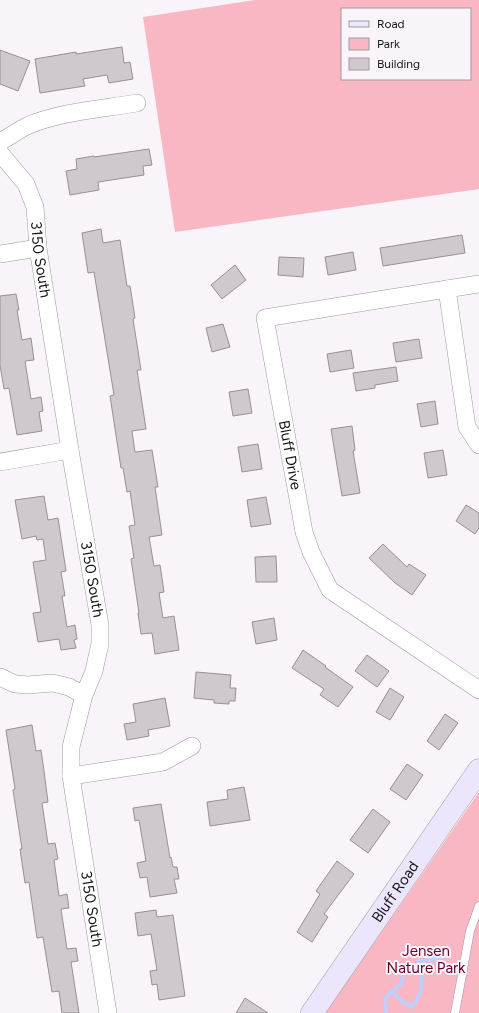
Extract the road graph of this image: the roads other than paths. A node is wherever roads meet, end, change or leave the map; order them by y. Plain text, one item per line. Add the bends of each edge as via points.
1 (137, 103) dead end
2 (0, 142) edge
3 (0, 153) edge
4 (38, 248) junction
5 (0, 254) edge
6 (479, 284) edge
7 (447, 289) junction
8 (479, 445) edge
9 (70, 450) junction
10 (0, 462) edge
11 (0, 677) edge
12 (479, 690) edge
13 (84, 695) junction
14 (192, 746) dead end
15 (479, 770) edge
16 (71, 776) junction
17 (479, 906) edge
18 (317, 1009) edge
19 (108, 1013) edge
20 (455, 1013) edge

1 - 2 street via 46,120 27,126
3 - 4 street, 3150 South via 26,184 35,207
4 - 5 street
4 - 9 street, 3150 South
6 - 7 street, Bluff Drive
7 - 8 street via 467,427
7 - 12 street, Bluff Drive via 266,318 304,532 330,590
9 - 10 street
9 - 13 street, 3150 South via 100,625 100,644
11 - 13 street via 15,684 53,683
13 - 16 street, 3150 South via 72,747
14 - 16 street via 163,762
15 - 18 main road, Bluff Road
16 - 19 street, 3150 South
17 - 20 lane via 468,938

